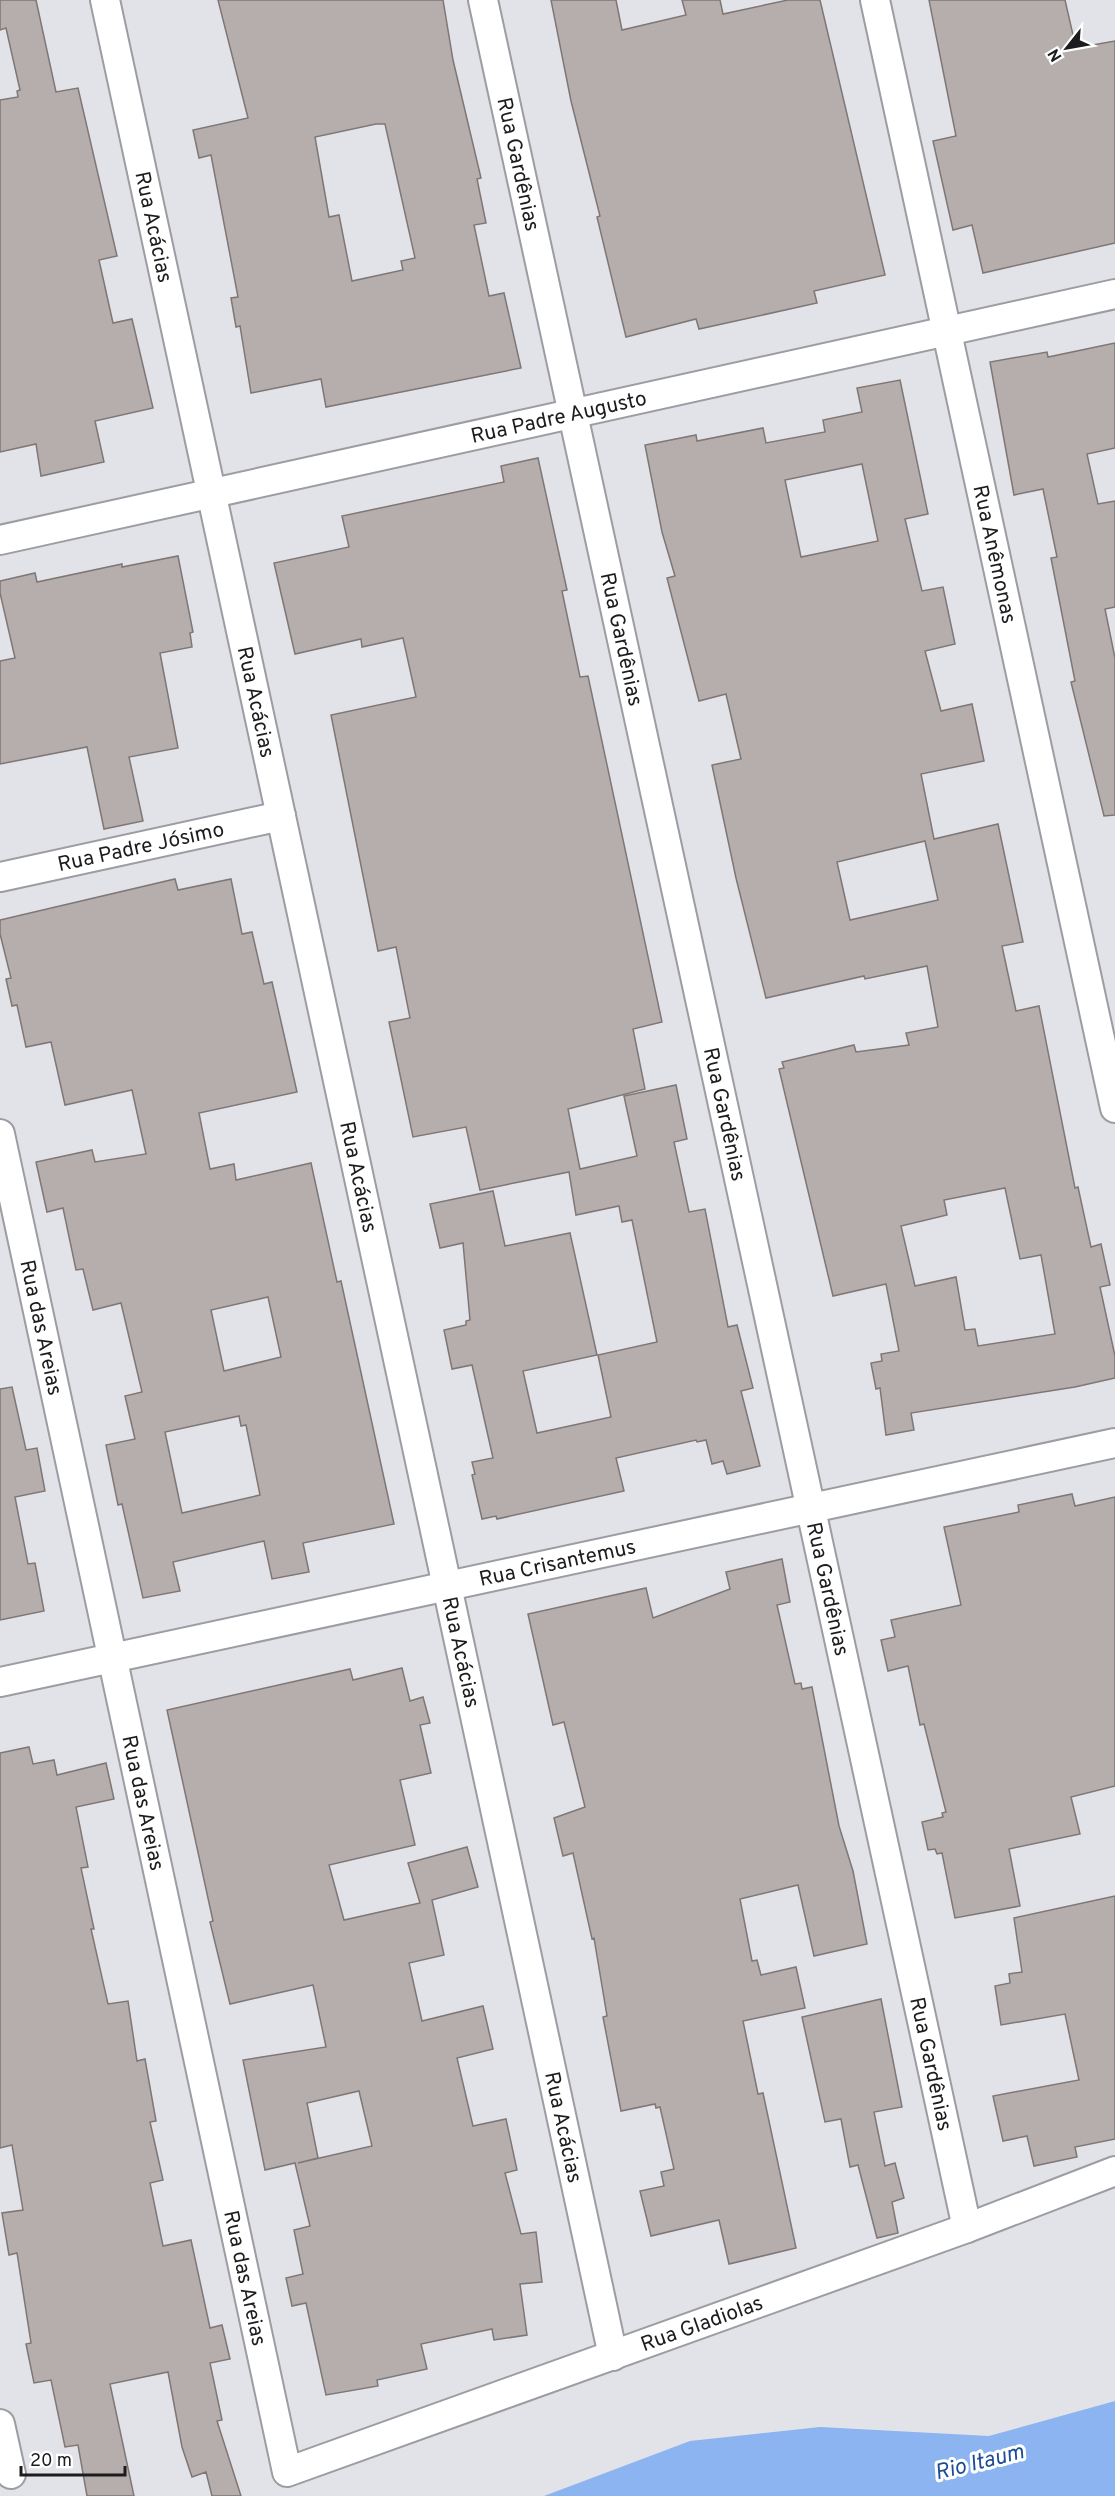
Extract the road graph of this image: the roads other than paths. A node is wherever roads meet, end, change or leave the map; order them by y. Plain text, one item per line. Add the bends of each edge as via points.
1 (105, 0) edge
2 (483, 0) edge
3 (875, 0) edge
4 (1115, 294) edge
5 (947, 331) junction
6 (573, 414) junction
7 (212, 494) junction
8 (0, 540) edge
9 (281, 816) junction
10 (0, 877) edge
11 (1115, 1108) edge
12 (0, 1134) edge
13 (1115, 1443) edge
14 (811, 1508) junction
15 (447, 1586) junction
16 (112, 1658) junction
17 (0, 1682) edge
18 (1115, 2171) edge
19 (967, 2228) junction
20 (613, 2355) junction
21 (0, 2424) edge
22 (286, 2472) joint
23 (11, 2474) dead end

1 - 7 street, Rua Acácias
2 - 6 street, Rua Gardênias
3 - 5 street, Rua Anêmonas
4 - 5 street, Rua Padre Augusto
5 - 6 street, Rua Padre Augusto
5 - 11 street, Rua Anêmonas
6 - 7 street, Rua Padre Augusto
6 - 14 street, Rua Gardênias
7 - 8 street, Rua Padre Augusto
7 - 9 street, Rua Acácias
9 - 10 street, Rua Padre Jósimo
9 - 15 street, Rua Acácias
12 - 16 street, Rua das Areias
13 - 14 street, Rua Crisantemus
14 - 15 street, Rua Crisantemus
14 - 19 street, Rua Gardênias
15 - 16 street, Rua Crisantemus
15 - 20 street, Rua Acácias
16 - 17 street, Rua Crisantemus
16 - 22 street, Rua das Areias
18 - 19 street, Rua Gladiolas
19 - 20 street, Rua Gladiolas
20 - 22 street, Rua Gladiolas
21 - 23 street

